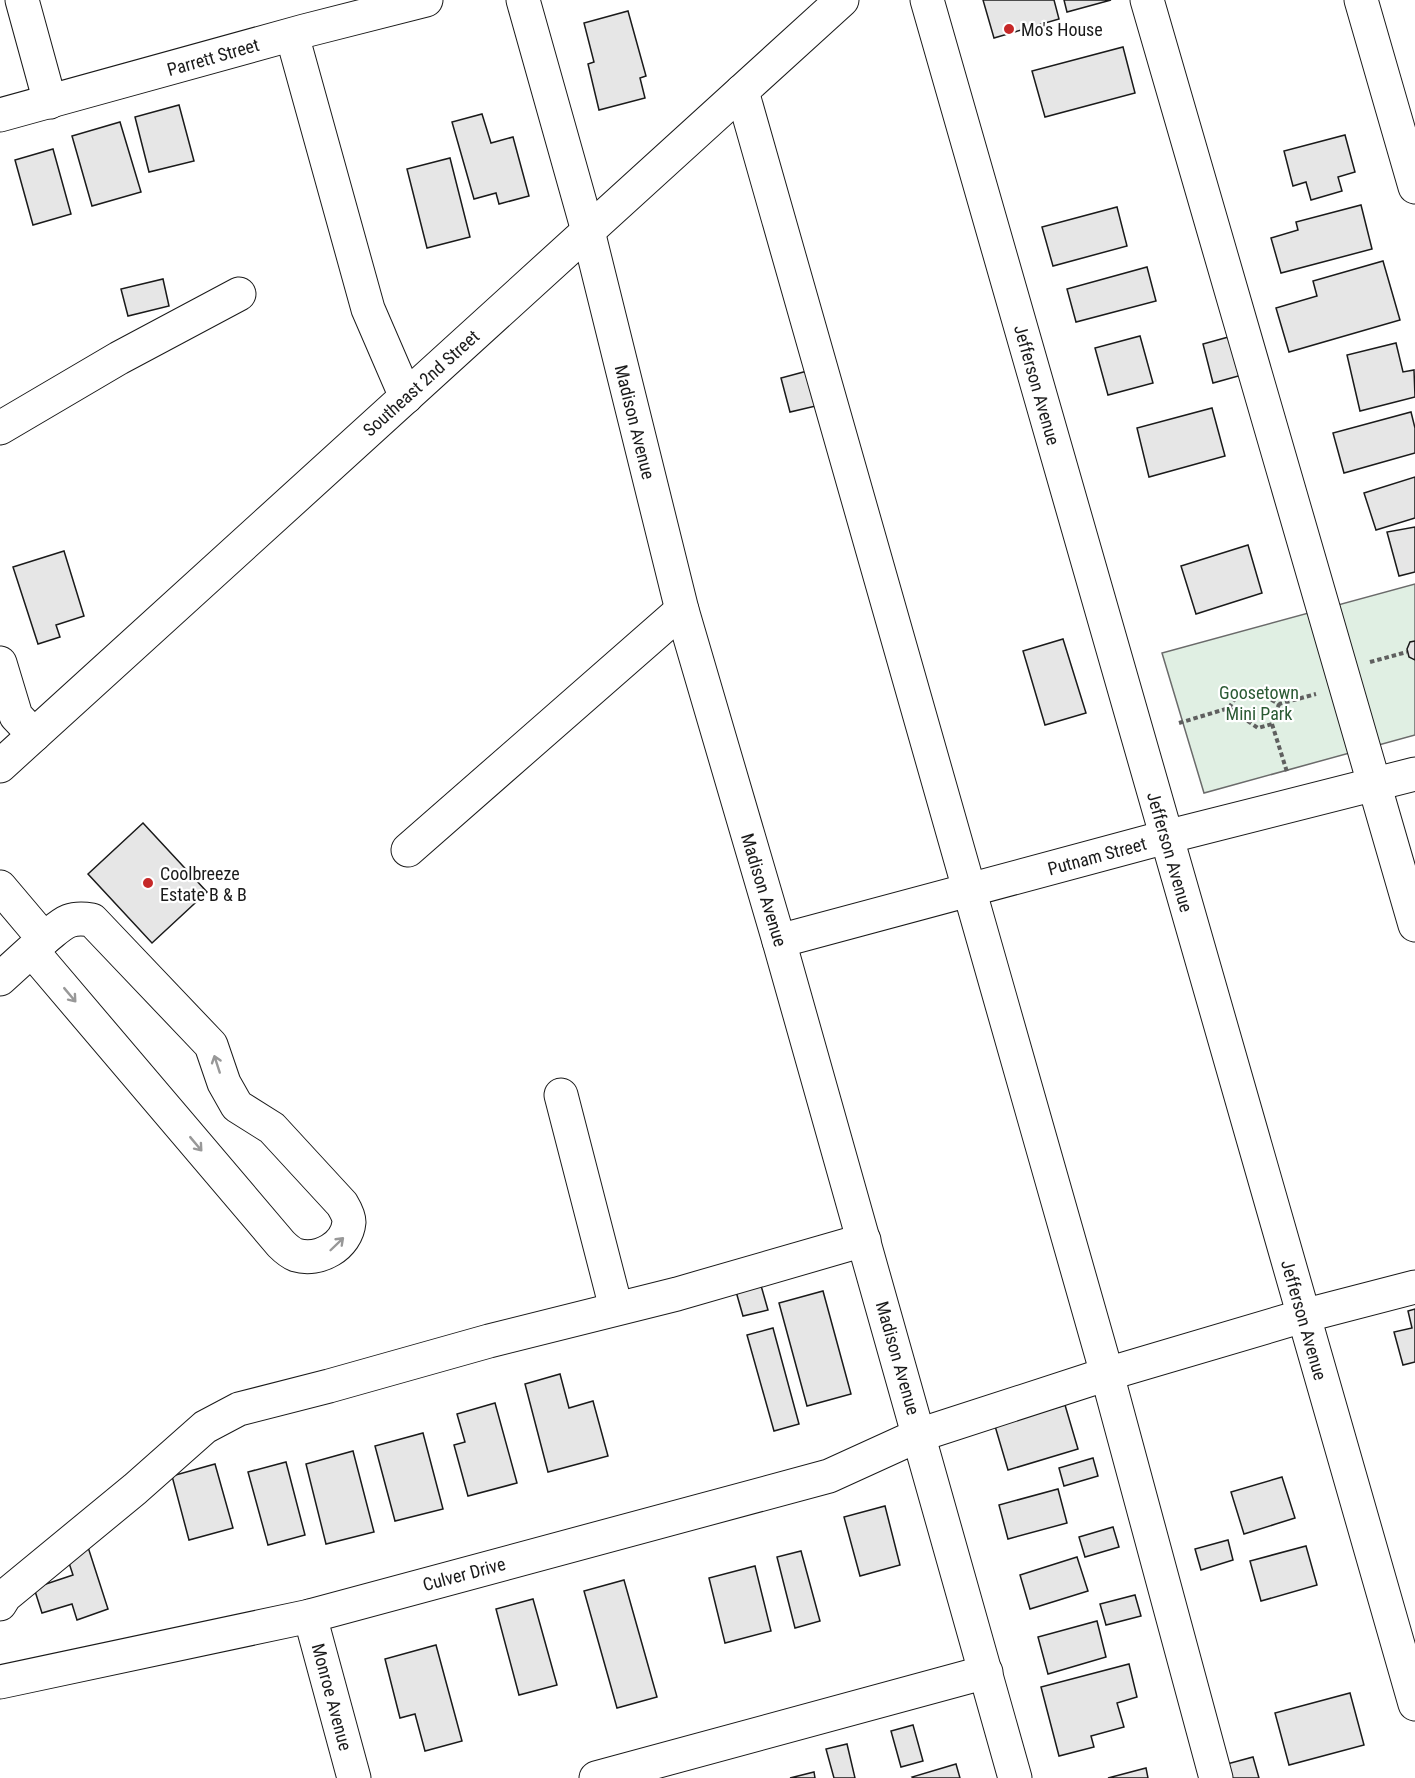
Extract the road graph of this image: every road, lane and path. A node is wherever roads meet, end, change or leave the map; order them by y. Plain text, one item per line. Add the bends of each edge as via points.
1 (22, 0) edge
2 (426, 0) edge
3 (523, 0) edge
4 (842, 0) edge
5 (927, 0) edge
6 (1147, 0) edge
7 (1361, 0) edge
8 (292, 34) junction
9 (741, 91) junction
10 (50, 102) junction
11 (0, 115) edge
12 (1415, 188) edge
13 (588, 231) junction
14 (239, 294) dead end
15 (406, 397) junction
16 (0, 428) edge
17 (682, 610) junction
18 (1407, 652) dead end
19 (0, 663) edge
20 (1363, 664) dead end
21 (1325, 692) dead end
22 (1279, 704) junction
23 (1229, 708) junction
24 (1179, 723) dead end
25 (1272, 724) junction
26 (34, 735) junction
27 (0, 766) edge
28 (1415, 774) edge
29 (1287, 775) dead end
30 (1375, 784) junction
31 (1166, 837) junction
32 (408, 850) dead end
33 (0, 887) edge
34 (968, 890) junction
35 (1415, 925) edge
36 (780, 941) junction
37 (38, 945) junction
38 (0, 979) edge
39 (561, 1095) dead end
40 (864, 1240) junction
41 (1415, 1287) edge
42 (616, 1308) junction
43 (1303, 1316) junction
44 (1107, 1374) junction
45 (920, 1435) junction
46 (0, 1604) edge
47 (310, 1616) junction
48 (986, 1672) junction
49 (1, 1676) edge
50 (1415, 1704) edge
51 (354, 1778) edge
52 (596, 1778) edge
53 (1015, 1778) edge
54 (1216, 1778) edge

1 - 10 street
2 - 8 street, Parrett Street
3 - 13 street, Madison Avenue
4 - 9 street, Southeast 2nd Street
5 - 31 street, Jefferson Avenue
6 - 30 street
7 - 12 street
8 - 10 street, Parrett Street
8 - 15 street via 368,309
9 - 13 street, Southeast 2nd Street
9 - 34 street
10 - 11 street, Parrett Street
13 - 15 street, Southeast 2nd Street
13 - 17 street, Madison Avenue
14 - 16 street via 118,358
15 - 26 street, Southeast 2nd Street
17 - 32 street
17 - 36 street, Madison Avenue
18 - 20 path
19 - 26 street via 16,716
21 - 22 path
22 - 23 path via 1253,690 1237,695
22 - 25 path
23 - 24 path
23 - 25 path via 1258,728
25 - 29 path
26 - 27 street, Southeast 2nd Street
28 - 30 street, Putnam Street
30 - 31 street, Putnam Street
30 - 35 street
31 - 34 street, Putnam Street
31 - 43 street, Jefferson Avenue
33 - 37 street
34 - 36 street, Putnam Street
34 - 44 street
36 - 40 street, Madison Avenue
37 -> 37 street via 280,1244 295,1255 311,1257 326,1254 345,1236 349,1220 342,1204 272,1128 237,1106 211,1045 92,920 69,919
37 - 38 street
39 - 42 street
40 - 42 street
40 - 45 street, Madison Avenue
41 - 43 street, Culver Drive
42 - 46 street via 239,1409 205,1427
43 - 44 street, Culver Drive
43 - 50 street, Jefferson Avenue
44 - 45 street, Culver Drive
44 - 54 street
45 - 47 street, Culver Drive via 829,1476
45 - 48 street, Madison Avenue
47 - 49 street, Culver Drive
47 - 51 street, Monroe Avenue
48 - 52 street
48 - 53 street, Madison Avenue

